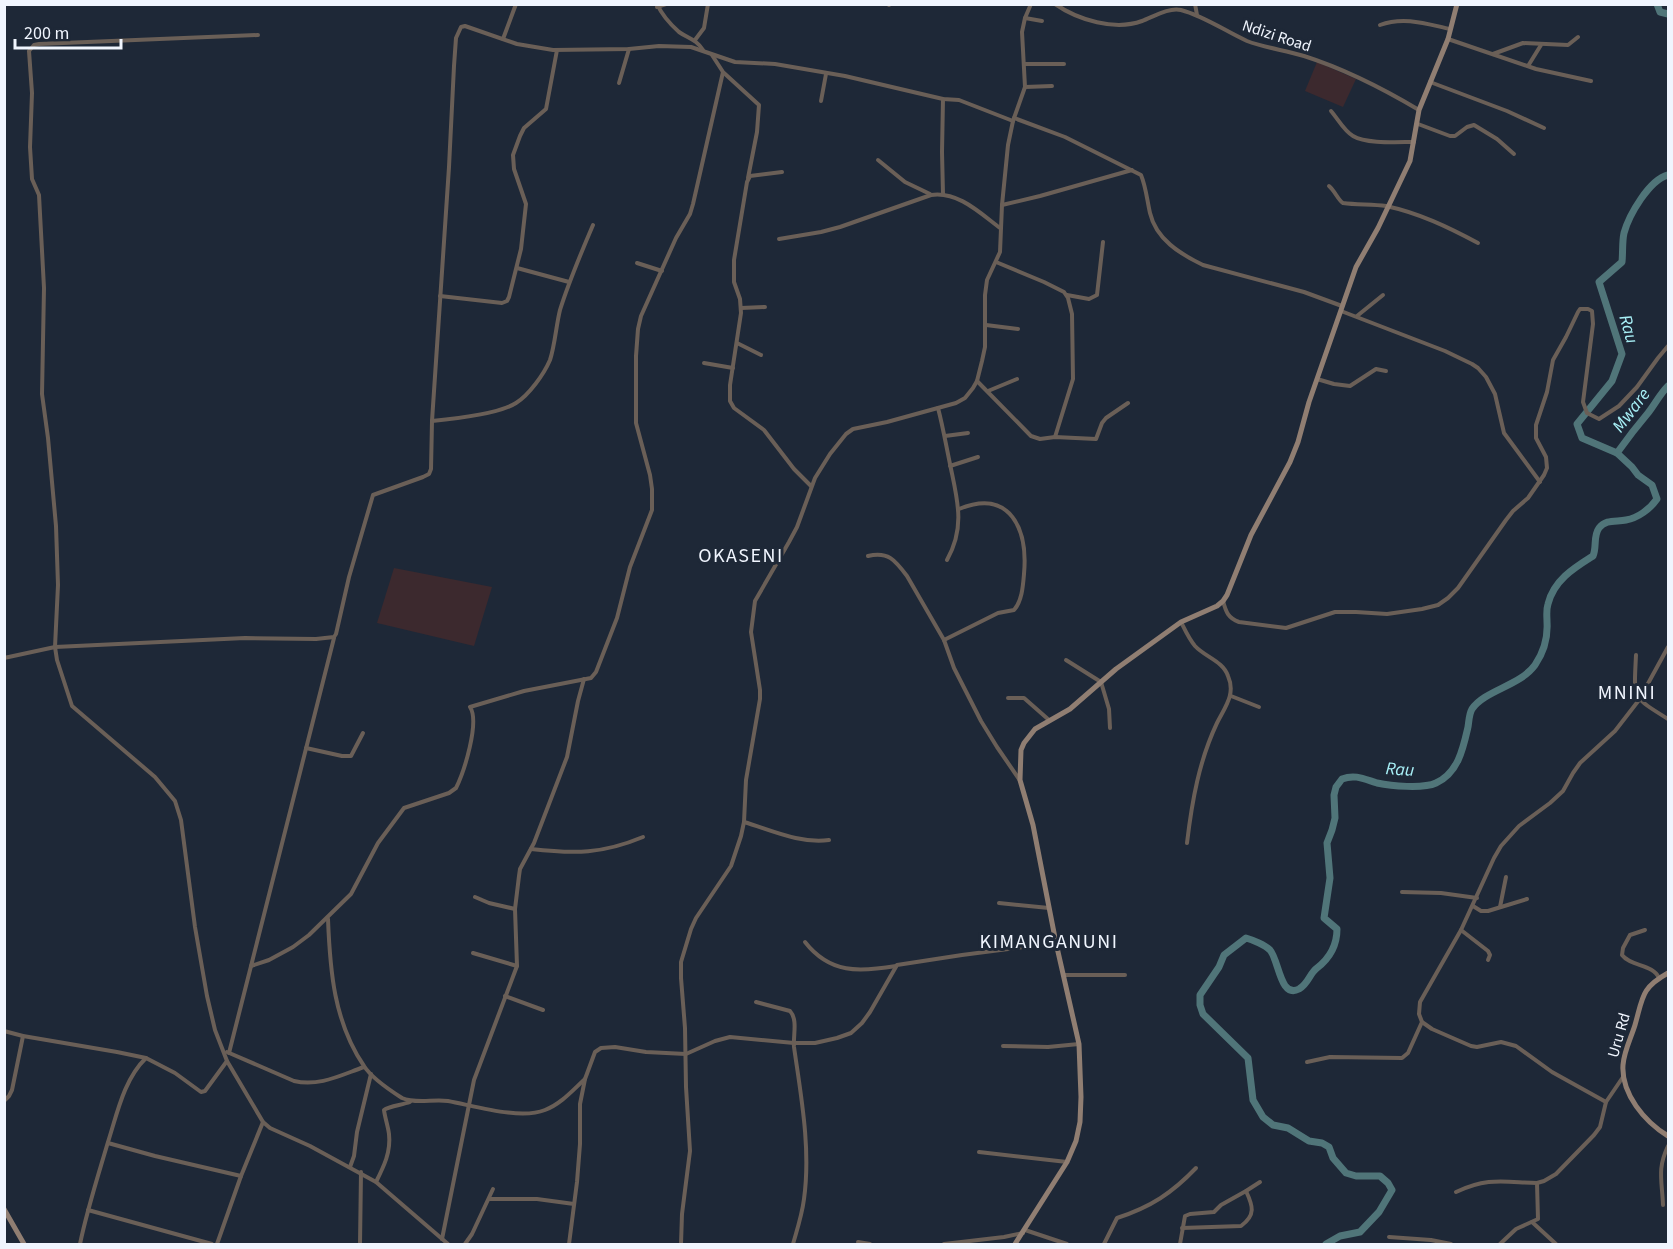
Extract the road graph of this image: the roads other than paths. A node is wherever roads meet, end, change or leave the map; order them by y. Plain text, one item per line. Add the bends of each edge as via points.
1 (516, 4) edge
2 (666, 4) edge
3 (708, 4) edge
4 (1031, 4) edge
5 (1055, 4) edge
6 (1195, 4) edge
7 (1457, 4) edge
8 (657, 6) edge
9 (1197, 16) junction
10 (1025, 18) junction
11 (1042, 21) dead end
12 (1380, 25) dead end
13 (1450, 29) junction
14 (258, 35) dead end
15 (1578, 37) dead end
16 (503, 39) junction
17 (1448, 39) junction
18 (695, 40) junction
19 (1541, 45) junction
20 (629, 49) junction
21 (557, 50) junction
22 (703, 51) junction
23 (1493, 54) junction
24 (712, 55) junction
25 (1024, 64) junction
26 (1064, 64) dead end
27 (1528, 66) junction
28 (723, 72) junction
29 (826, 74) junction
30 (1591, 81) dead end
31 (1430, 82) junction
32 (620, 83) dead end
33 (1052, 86) dead end
34 (1024, 87) junction
35 (943, 99) junction
36 (821, 101) dead end
37 (1419, 110) junction
38 (1331, 111) dead end
39 (1014, 120) junction
40 (1418, 124) junction
41 (1544, 128) dead end
42 (1414, 142) junction
43 (1514, 154) dead end
44 (878, 160) dead end
45 (1133, 170) junction
46 (782, 172) dead end
47 (748, 180) junction
48 (1329, 186) dead end
49 (944, 194) junction
50 (931, 195) junction
51 (1002, 205) junction
52 (1388, 207) junction
53 (593, 225) dead end
54 (1001, 228) junction
55 (779, 238) dead end
56 (1103, 242) dead end
57 (1478, 243) dead end
58 (996, 262) junction
59 (637, 263) dead end
60 (517, 268) junction
61 (662, 271) junction
62 (569, 282) junction
63 (1066, 295) junction
64 (1383, 295) dead end
65 (440, 296) junction
66 (741, 308) junction
67 (765, 308) dead end
68 (1342, 308) junction
69 (1357, 316) junction
70 (986, 325) junction
71 (1018, 329) dead end
72 (737, 343) junction
73 (1668, 346) edge
74 (761, 355) dead end
75 (704, 363) dead end
76 (733, 368) junction
77 (1386, 371) dead end
78 (1017, 379) dead end
79 (1317, 379) junction
80 (977, 381) junction
81 (988, 391) junction
82 (1128, 403) dead end
83 (938, 408) junction
84 (432, 421) junction
85 (968, 433) dead end
86 (945, 436) junction
87 (1055, 437) junction
88 (978, 457) dead end
89 (950, 466) junction
90 (1540, 482) junction
91 (811, 486) junction
92 (959, 509) junction
93 (868, 556) dead end
94 (947, 560) dead end
95 (1223, 601) junction
96 (1181, 622) junction
97 (334, 637) junction
98 (944, 640) junction
99 (55, 647) junction
100 (1668, 647) edge
101 (1636, 655) dead end
102 (4, 658) edge
103 (1066, 660) dead end
104 (584, 680) junction
105 (1101, 682) junction
106 (1231, 696) junction
107 (1008, 698) dead end
108 (1638, 700) junction
109 (1259, 707) dead end
110 (1668, 719) edge
111 (1049, 720) junction
112 (1110, 728) dead end
113 (363, 733) dead end
114 (306, 748) junction
115 (1020, 780) junction
116 (744, 822) junction
117 (643, 837) dead end
118 (829, 840) dead end
119 (1187, 843) dead end
120 (531, 849) junction
121 (1506, 877) dead end
122 (1402, 892) dead end
123 (476, 897) dead end
124 (1477, 898) junction
125 (1527, 899) dead end
126 (999, 903) dead end
127 (1473, 906) junction
128 (1049, 908) junction
129 (1500, 908) junction
130 (515, 909) junction
131 (328, 919) junction
132 (1461, 930) junction
133 (1645, 930) dead end
134 (805, 942) dead end
135 (1056, 943) junction
136 (473, 953) dead end
137 (1488, 960) dead end
138 (897, 965) junction
139 (251, 966) junction
140 (517, 966) junction
141 (1668, 973) edge
142 (1064, 975) junction
143 (1125, 975) dead end
144 (1659, 978) junction
145 (505, 996) junction
146 (756, 1002) dead end
147 (543, 1010) dead end
148 (1422, 1022) junction
149 (4, 1031) edge
150 (23, 1036) junction
151 (794, 1043) junction
152 (1079, 1044) junction
153 (1003, 1046) dead end
154 (224, 1052) junction
155 (229, 1053) junction
156 (686, 1054) junction
157 (146, 1059) junction
158 (227, 1061) junction
159 (1307, 1062) dead end
160 (364, 1067) junction
161 (372, 1074) junction
162 (1623, 1077) junction
163 (585, 1079) junction
164 (4, 1101) edge
165 (410, 1102) junction
166 (1606, 1102) junction
167 (469, 1106) junction
168 (263, 1122) junction
169 (1668, 1136) edge
170 (108, 1143) junction
171 (1668, 1146) edge
172 (979, 1152) dead end
173 (1067, 1162) junction
174 (350, 1167) junction
175 (1196, 1168) dead end
176 (361, 1172) junction
177 (241, 1176) junction
178 (376, 1182) junction
179 (1260, 1182) dead end
180 (1537, 1183) junction
181 (493, 1189) dead end
182 (1246, 1191) junction
183 (1456, 1192) dead end
184 (489, 1198) junction
185 (575, 1204) junction
186 (1663, 1204) dead end
187 (4, 1209) edge
188 (88, 1210) junction
189 (1532, 1222) junction
190 (1182, 1228) junction
191 (1024, 1232) junction
192 (1389, 1237) dead end
193 (442, 1239) junction
194 (858, 1242) dead end
195 (24, 1245) edge
196 (80, 1245) edge
197 (212, 1245) edge
198 (217, 1245) edge
199 (360, 1245) edge
200 (448, 1245) edge
201 (465, 1245) edge
202 (569, 1245) edge
203 (681, 1245) edge
204 (793, 1245) edge
205 (870, 1245) edge
206 (944, 1245) edge
207 (1015, 1245) edge
208 (1067, 1245) edge
209 (1104, 1245) edge
210 (1180, 1245) edge
211 (1451, 1245) edge
212 (1500, 1245) edge
213 (1556, 1245) edge

1 - 16 street
2 - 8 street
3 - 18 street via 704,28
4 - 10 street
5 - 9 street, Ndizi Road via 1107,24 1139,22 1172,9
6 - 9 street
7 - 13 street
8 - 18 street via 670,24
9 - 37 street, Ndizi Road via 1245,40 1303,56 1366,80
10 - 11 street
10 - 25 street
12 - 13 street via 1401,20
13 - 17 street
14 - 99 street via 39,44 29,51 32,179 39,195 44,288 42,394 56,526
15 - 19 street via 1568,45
16 - 21 street
16 - 65 street via 465,26 456,38
17 - 23 street
17 - 31 street
18 - 22 street
19 - 23 street via 1523,43
19 - 27 street
20 - 21 street
20 - 22 street via 678,46
20 - 32 street
21 - 60 street via 546,109 522,131 513,155 526,204
22 - 24 street
23 - 27 street
24 - 28 street
24 - 29 street via 746,64 775,64
25 - 26 street
25 - 34 street
27 - 30 street
28 - 47 street via 759,105
28 - 61 street via 693,204
29 - 35 street
29 - 36 street
31 - 37 street
31 - 41 street
33 - 34 street
34 - 39 street
35 - 39 street via 959,100
35 - 49 street
37 - 40 street
38 - 42 street via 1347,132 1357,138
39 - 45 street via 1065,137
39 - 51 street
40 - 42 street
40 - 43 street via 1450,136 1474,125
42 - 52 street via 1410,161
44 - 50 street via 905,182
45 - 51 street
45 - 68 street via 1143,179 1154,226 1189,259 1305,292
46 - 47 street via 750,176
47 - 66 street via 734,260 734,282
48 - 52 street via 1343,202
49 - 50 street
49 - 54 street
50 - 55 street via 821,232
51 - 54 street
52 - 57 street via 1435,221
52 - 68 street via 1356,267
53 - 62 street
54 - 58 street
56 - 63 street via 1097,295 1089,299
58 - 63 street
58 - 70 street via 987,280
59 - 61 street
60 - 62 street
60 - 65 street via 509,297 502,303
61 - 104 street via 641,316 636,342 636,423 650,474 652,510 598,667 593,676
62 - 84 street via 549,360 523,398 508,407
63 - 87 street via 1072,314 1073,379
64 - 69 street
65 - 84 street
66 - 67 street
66 - 72 street
68 - 69 street
68 - 79 street
69 - 90 street via 1478,368 1495,394 1504,434
70 - 71 street
70 - 80 street
72 - 74 street
72 - 76 street
73 - 90 street via 1627,398 1602,418 1596,418 1587,413 1583,402 1593,316 1592,310 1580,309 1553,360 1536,425 1536,438 1548,465
75 - 76 street
76 - 91 street via 730,396 734,408 764,430
77 - 79 street via 1376,369 1350,386
78 - 81 street
79 - 95 street via 1290,462 1251,535
80 - 81 street
80 - 83 street via 962,401
81 - 87 street via 1031,436
82 - 87 street via 1106,418 1096,439
83 - 86 street
83 - 91 street via 853,429 830,454
84 - 97 street via 429,474 373,495
85 - 86 street
86 - 89 street
88 - 89 street
89 - 92 street
90 - 95 street via 1506,520 1458,588 1438,605 1387,614 1335,612 1286,628 1234,620
91 - 116 street via 797,527 754,601 751,632 760,690 746,780
92 - 94 street via 956,538
92 - 98 street via 989,504 1009,512 1022,541 1023,582 1014,610 998,613
93 - 98 street via 882,554 900,566
95 - 96 street
96 - 105 street
96 - 106 street via 1195,646 1226,671
97 - 99 street
97 - 114 street
98 - 115 street via 981,720
99 - 102 street
99 - 154 street via 72,706 155,777 175,801 207,996
100 - 108 street
101 - 108 street
103 - 105 street
104 - 120 street via 567,758
104 - 131 street via 524,691 470,707 474,728 456,788 404,808 378,843 351,894
105 - 111 street via 1070,709
105 - 112 street
106 - 109 street
106 - 119 street via 1203,759
107 - 111 street via 1024,698
108 - 110 street
108 - 124 street via 1615,731 1580,763 1563,791 1506,839
111 - 115 street via 1024,743
113 - 114 street via 351,756
114 - 139 street
115 - 128 street
116 - 118 street via 801,839
116 - 156 street via 731,866 696,918 681,962
117 - 120 street via 592,851
120 - 130 street via 520,869
121 - 129 street
122 - 124 street
123 - 130 street
124 - 127 street
125 - 129 street
126 - 128 street
127 - 129 street via 1484,911
127 - 132 street
128 - 135 street
130 - 140 street
131 - 139 street via 292,947
131 - 160 street via 336,1005
132 - 137 street via 1488,951
132 - 148 street via 1420,1002
133 - 144 street via 1630,935 1622,955 1629,962 1654,971
134 - 138 street via 821,959 844,968
135 - 138 street
135 - 142 street
136 - 140 street
138 - 151 street via 870,1012 851,1033 825,1041
139 - 155 street
140 - 145 street
141 - 144 street, Uru Rd
142 - 143 street
142 - 152 street
144 - 162 street, Uru Rd via 1649,986 1642,1000 1625,1052
145 - 147 street
145 - 167 street via 479,1063
146 - 151 street via 793,1013
148 - 159 street via 1402,1058 1330,1057
148 - 166 street via 1471,1046 1501,1042 1516,1046 1552,1072
149 - 150 street
150 - 157 street
150 - 164 street via 12,1090
151 - 156 street via 730,1037
151 - 204 street via 806,1156 804,1200
152 - 153 street
152 - 173 street via 1080,1122
154 - 155 street
154 - 158 street
155 - 160 street via 304,1084
156 - 163 street via 601,1048 595,1052
156 - 203 street via 690,1151
157 - 158 street via 201,1092
157 - 170 street via 129,1083
158 - 168 street
160 - 161 street
161 - 165 street
161 - 174 street
162 - 166 street
162 - 169 street, Uru Rd via 1640,1111
163 - 167 street via 561,1101 538,1112 524,1114
163 - 185 street via 579,1116
165 - 167 street via 436,1100
165 - 178 street via 384,1110 390,1145
166 - 180 street via 1594,1135 1556,1174
167 - 193 street
168 - 174 street
168 - 177 street
170 - 177 street
170 - 188 street
171 - 186 street via 1660,1173
172 - 173 street
173 - 191 street
174 - 176 street
175 - 209 street via 1155,1203 1117,1218
176 - 178 street
176 - 199 street
177 - 198 street
178 - 193 street
179 - 182 street
180 - 183 street via 1488,1181
180 - 189 street via 1539,1215
181 - 184 street
182 - 190 street via 1214,1212 1187,1215
182 - 190 street via 1252,1211 1241,1226
184 - 185 street
184 - 201 street
185 - 202 street
187 - 195 street
188 - 196 street
188 - 197 street
189 - 212 street via 1516,1228
189 - 213 street
190 - 210 street
191 - 206 street
191 - 207 street
191 - 208 street
192 - 211 street
193 - 200 street
194 - 205 street

